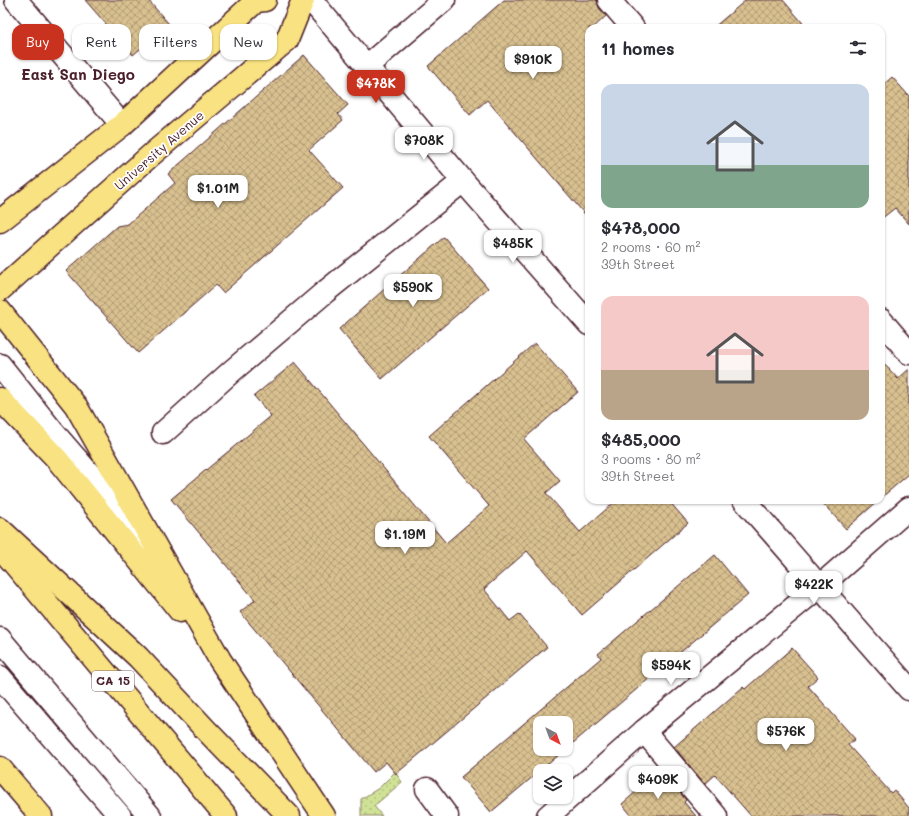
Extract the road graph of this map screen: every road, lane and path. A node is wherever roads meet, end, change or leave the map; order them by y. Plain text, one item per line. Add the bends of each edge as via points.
1 (16, 0) edge
2 (265, 0) edge
3 (303, 0) edge
4 (311, 0) edge
5 (444, 0) edge
6 (609, 0) edge
7 (630, 24) edge
8 (366, 66) junction
9 (122, 125) junction
10 (463, 181) junction
11 (0, 221) edge
12 (0, 290) edge
13 (0, 311) edge
14 (585, 319) edge
15 (885, 325) edge
16 (909, 353) edge
17 (0, 365) edge
18 (0, 399) edge
19 (162, 433) dead end
20 (748, 504) edge
21 (909, 508) edge
22 (0, 529) edge
23 (0, 547) edge
24 (820, 586) junction
25 (0, 639) edge
26 (220, 660) junction
27 (0, 677) edge
28 (909, 689) edge
29 (644, 731) junction
30 (0, 768) edge
31 (427, 789) dead end
32 (42, 816) edge
33 (120, 816) edge
34 (150, 816) edge
35 (226, 816) edge
36 (289, 816) edge
37 (324, 816) edge
38 (447, 816) edge
39 (548, 816) edge
40 (716, 816) edge

1 - 9 street
2 - 9 main road via 256,1
3 - 12 main road, University Avenue via 287,40 151,155
4 - 8 street
5 - 8 street
6 - 7 street
8 - 10 street
9 - 11 main road
10 - 14 street
10 - 19 street via 313,302
13 - 26 main road via 76,406
15 - 16 street
17 - 26 street via 106,493 164,572
18 - 26 main road via 56,458
20 - 24 street
21 - 24 street
22 - 36 main road via 138,657
23 - 35 main road, CA 15
24 - 28 street
24 - 29 street
25 - 34 street
26 - 37 main road
27 - 33 street
29 - 39 street
29 - 40 street
30 - 32 main road
31 - 38 street

